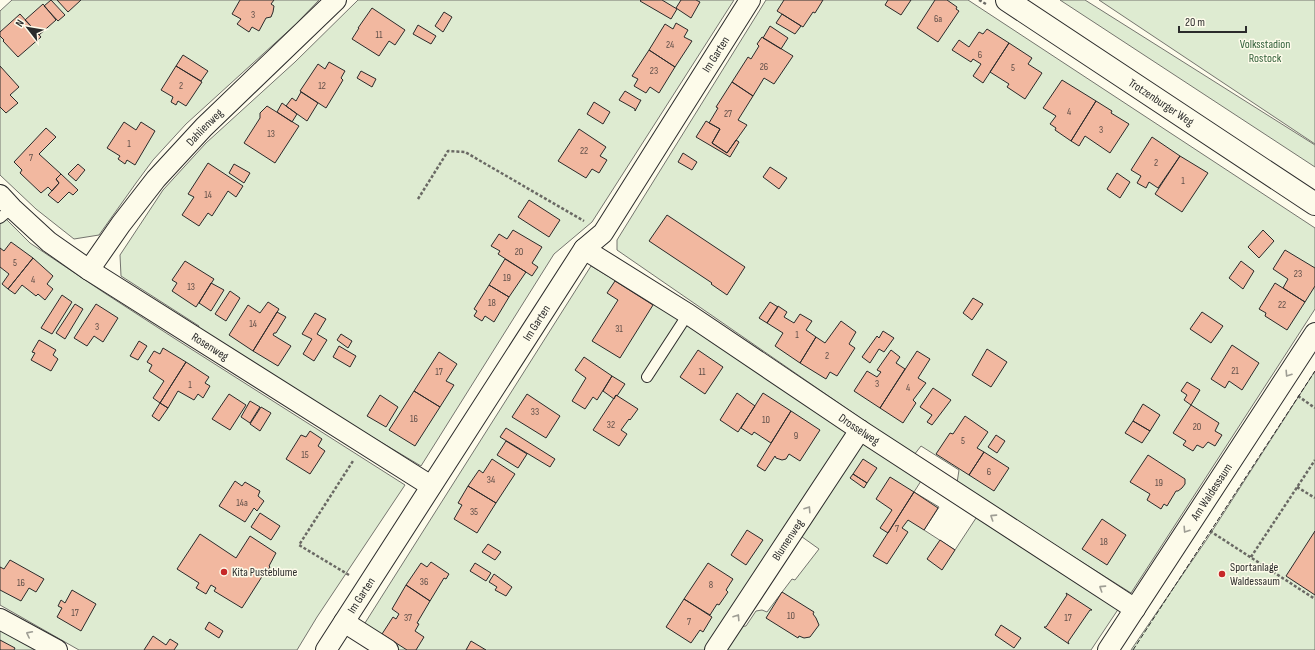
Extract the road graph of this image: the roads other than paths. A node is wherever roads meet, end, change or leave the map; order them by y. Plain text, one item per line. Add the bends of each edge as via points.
1 (336, 0) edge
2 (750, 0) edge
3 (1007, 0) edge
4 (1315, 204) edge
5 (4, 207) edge
6 (584, 249) junction
7 (89, 270) junction
8 (688, 314) junction
9 (1315, 333) edge
10 (648, 377) dead end
11 (860, 430) junction
12 (431, 486) junction
13 (1135, 609) junction
14 (0, 619) edge
15 (344, 622) junction
16 (57, 650) edge
17 (326, 650) edge
18 (388, 650) edge
19 (715, 650) edge
20 (1108, 650) edge

1 - 7 street, Dahlienweg via 204,127 147,190
2 - 6 street, Im Garten via 603,232
3 - 4 street, Trotzenburger Weg
5 - 7 street, Rosenweg
6 - 8 street, Drosselweg
6 - 12 street, Im Garten
7 - 12 street, Rosenweg
8 - 10 lane
8 - 11 street, Drosselweg
9 -> 13 street, Am Waldessaum via 1306,353
13 -> 11 street, Drosselweg
19 -> 11 street, Blumenweg
12 - 15 street, Im Garten
13 - 20 street, Am Waldessaum
16 -> 14 street
15 - 17 street, Im Garten
15 - 18 street

